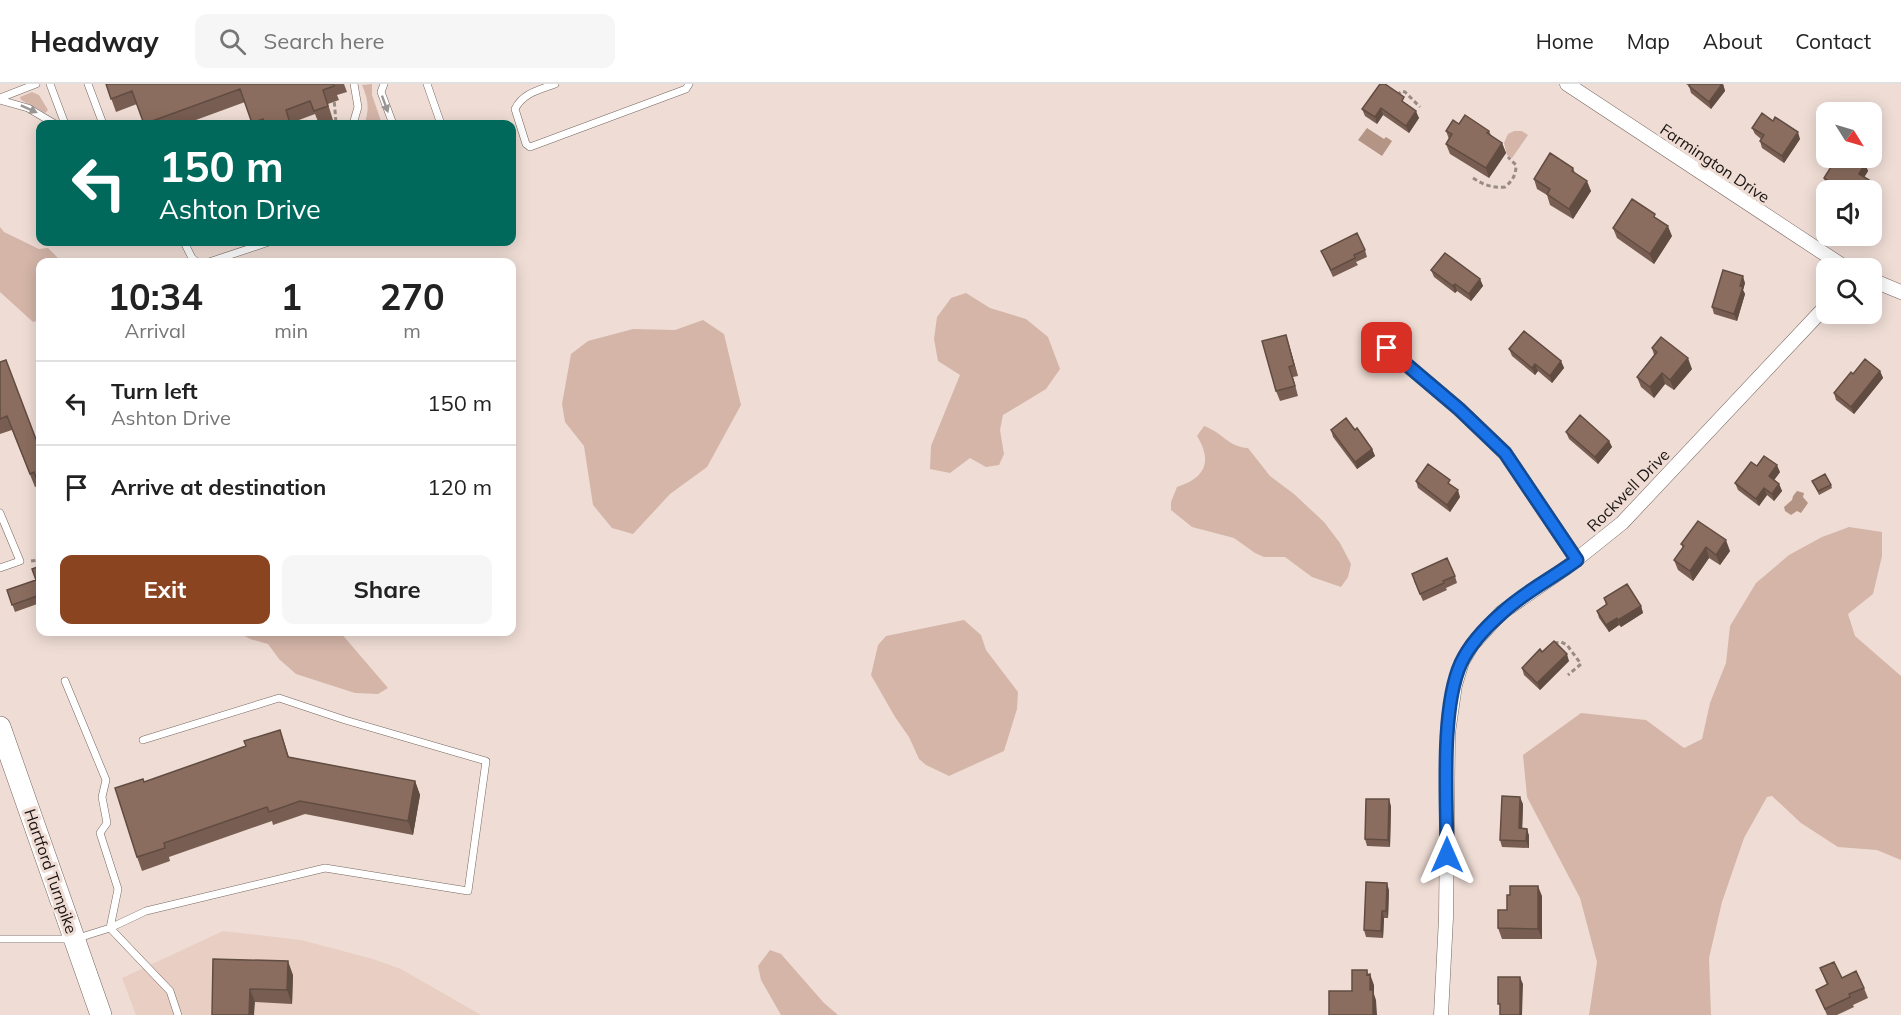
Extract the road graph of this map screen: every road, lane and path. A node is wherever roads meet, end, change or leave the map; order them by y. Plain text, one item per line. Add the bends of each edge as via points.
1 (36, 84) edge
2 (50, 84) edge
3 (88, 84) edge
4 (354, 84) edge
5 (384, 84) edge
6 (427, 84) edge
7 (552, 84) edge
8 (689, 84) edge
9 (1567, 84) edge
10 (333, 93) edge
11 (1396, 97) edge
12 (0, 99) edge
13 (1420, 107) dead end
14 (48, 120) edge
15 (64, 120) edge
16 (102, 120) edge
17 (336, 120) edge
18 (354, 120) edge
19 (392, 120) edge
20 (440, 120) edge
21 (1508, 157) dead end
22 (1473, 177) dead end
23 (257, 246) edge
24 (221, 258) edge
25 (1831, 258) edge
26 (1882, 284) edge
27 (1901, 292) edge
28 (1816, 317) edge
29 (1387, 348) dead end
30 (0, 513) edge
31 (1577, 560) junction
32 (0, 568) edge
33 (1549, 649) edge
34 (1568, 675) dead end
35 (64, 681) dead end
36 (0, 727) edge
37 (143, 740) dead end
38 (110, 928) junction
39 (0, 939) edge
40 (75, 939) junction
41 (101, 1015) edge
42 (178, 1015) edge
43 (1441, 1015) edge

1 - 12 lane
2 - 15 lane
3 - 16 lane
4 - 18 lane via 358,107
5 -> 19 lane via 381,92
6 - 20 lane
7 - 8 lane via 525,96 515,109 530,147 686,89
9 - 25 street, Farmington Drive
10 - 17 path
11 - 13 path via 1405,92
12 -> 14 lane
21 - 22 path via 1516,171 1505,187 1494,188
23 - 24 lane
26 - 27 street
28 - 31 street, Rockwell Drive via 1622,523
29 - 31 street via 1505,453
30 - 32 lane via 20,561
31 - 43 street, Rockwell Drive via 1502,613 1472,645 1457,675 1448,733
33 - 34 path via 1562,642 1581,664
35 - 38 lane via 106,780 102,797 107,823 100,833 118,889
36 - 40 main road, Hartford Turnpike via 9,762
37 - 38 lane via 279,699 486,761 468,891 325,868 146,911
38 - 40 lane
38 - 42 lane via 170,991
39 - 40 lane
40 - 41 main road, Hartford Turnpike

